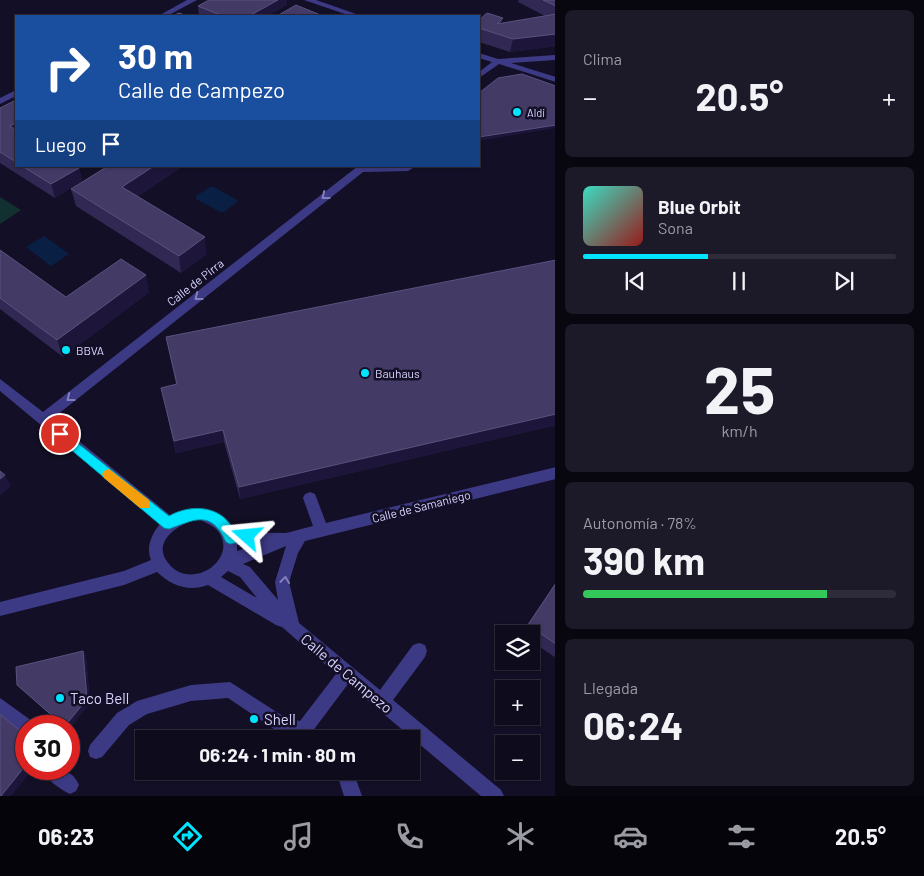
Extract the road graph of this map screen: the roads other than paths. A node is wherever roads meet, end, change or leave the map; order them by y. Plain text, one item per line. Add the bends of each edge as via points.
1 (193, 0) edge
2 (308, 0) edge
3 (164, 15) edge
4 (355, 15) edge
5 (480, 55) edge
6 (555, 57) edge
7 (498, 62) junction
8 (555, 65) edge
9 (520, 69) junction
10 (480, 75) edge
11 (555, 80) edge
12 (15, 94) edge
13 (0, 101) edge
14 (362, 167) edge
15 (408, 168) dead end
16 (0, 384) edge
17 (43, 420) junction
18 (555, 473) edge
19 (310, 498) dead end
20 (169, 524) junction
21 (322, 530) junction
22 (294, 537) junction
23 (230, 538) junction
24 (228, 561) junction
25 (159, 564) junction
26 (210, 578) junction
27 (0, 609) edge
28 (292, 627) junction
29 (419, 651) dead end
30 (348, 672) junction
31 (382, 701) junction
32 (0, 706) edge
33 (15, 719) edge
34 (96, 751) dead end
35 (64, 780) edge
36 (347, 780) edge
37 (70, 785) dead end
38 (352, 796) edge
39 (495, 796) edge

1 - 3 street
2 - 4 street
5 - 7 street
6 - 7 street
7 - 9 street
7 - 10 street
8 - 9 street
9 - 11 street
12 - 13 street
14 - 15 street
14 -> 17 street, Calle de Pirra
16 - 17 street
17 - 20 street
18 - 21 street, Calle de Samaniego
19 - 21 street
20 - 23 street via 180,517 200,513 213,517 226,527
20 - 25 street via 158,540 156,553
21 - 22 street, Calle de Samaniego
22 - 23 street, Calle de Samaniego
22 - 24 street, Calle de Samaniego
28 -> 22 street, Calle de Campezo via 282,582
23 - 24 street
24 - 26 street
24 - 28 street, Calle de Campezo via 245,572
25 - 26 street via 170,576 183,582
25 - 27 street via 124,578
26 - 28 street, Calle de Campezo
28 - 30 street, Calle de Campezo
29 - 31 street
30 - 31 street, Calle de Campezo
30 - 34 street via 303,730 283,725 230,690 191,693 143,707 123,719
31 - 39 street, Calle de Campezo
32 - 33 street
35 - 37 street
36 - 38 street

